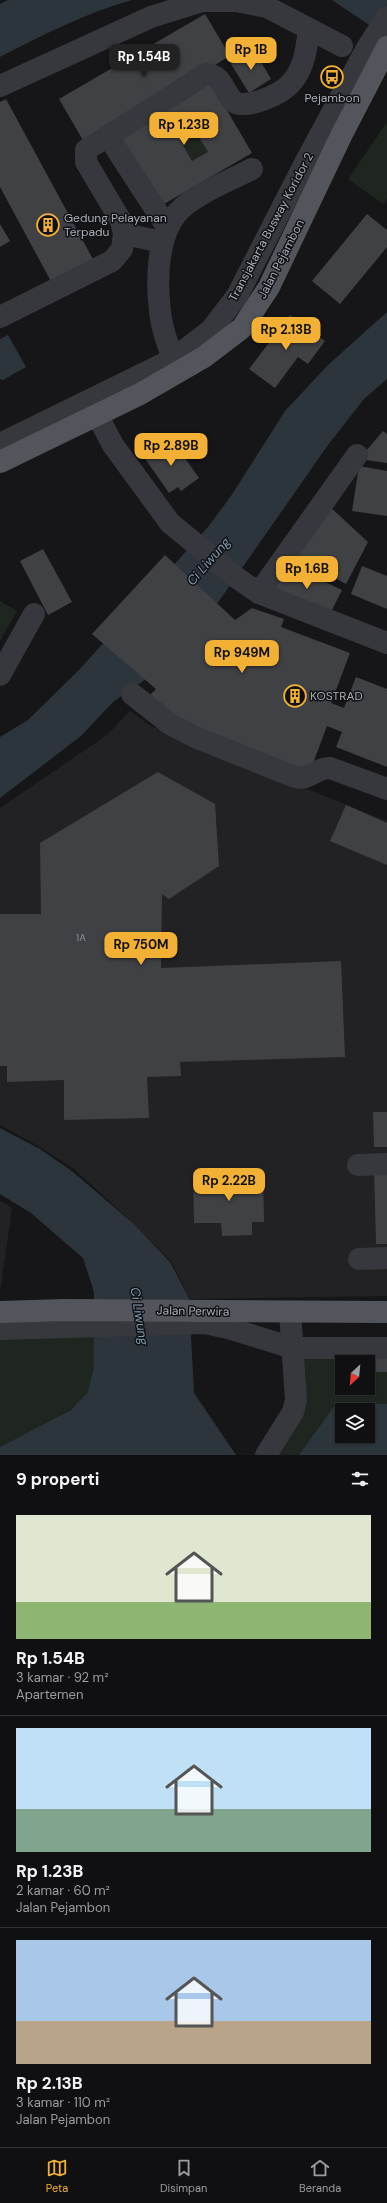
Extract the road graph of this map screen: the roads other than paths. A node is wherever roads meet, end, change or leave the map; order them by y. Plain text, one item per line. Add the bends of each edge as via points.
1 (387, 17) edge
2 (309, 30) junction
3 (342, 46) dead end
4 (378, 51) edge
5 (0, 86) edge
6 (108, 136) junction
7 (252, 169) dead end
8 (124, 234) junction
9 (165, 234) junction
10 (0, 317) edge
11 (176, 365) junction
12 (96, 415) junction
13 (0, 444) edge
14 (357, 455) dead end
15 (0, 462) edge
16 (254, 590) junction
17 (34, 614) dead end
18 (387, 643) edge
19 (0, 675) edge
20 (132, 694) dead end
21 (387, 789) edge
22 (387, 1164) edge
23 (358, 1165) dead end
24 (387, 1258) edge
25 (359, 1259) dead end
26 (0, 1312) edge
27 (290, 1312) junction
28 (387, 1312) edge
29 (204, 1317) junction
30 (63, 1318) junction
31 (0, 1329) edge
32 (293, 1348) junction
33 (387, 1348) edge
34 (267, 1454) edge

1 - 4 lane
2 - 3 lane
2 - 5 lane via 267,7 236,1 202,1 151,17
2 - 6 lane via 300,69 289,86 252,105 241,106 233,101 219,78 206,74
4 - 11 main road, Jalan Pejambon via 269,287 242,328 204,357
6 - 8 lane via 86,150 86,162 121,221
6 - 9 lane
7 - 9 lane via 183,207
8 - 9 lane
8 - 10 lane via 122,249 112,261
9 - 11 lane via 159,278 160,311
11 - 12 main road, Jalan Pejambon via 140,394
11 - 13 lane
12 - 15 main road, Jalan Pejambon
12 - 16 lane via 113,445 170,523
14 - 16 lane
16 - 18 lane
17 - 19 lane
20 - 21 lane via 170,724 195,737 295,777 307,777 324,768 330,768
22 - 23 lane
24 - 25 lane
26 - 30 main road, Jalan Perwira
27 - 28 main road, Jalan Perwira
27 - 29 main road, Jalan Perwira
27 - 32 lane
29 - 30 main road, Jalan Perwira
29 - 32 lane via 228,1328
30 - 31 lane
32 - 33 lane
32 - 34 lane via 296,1400 293,1412

